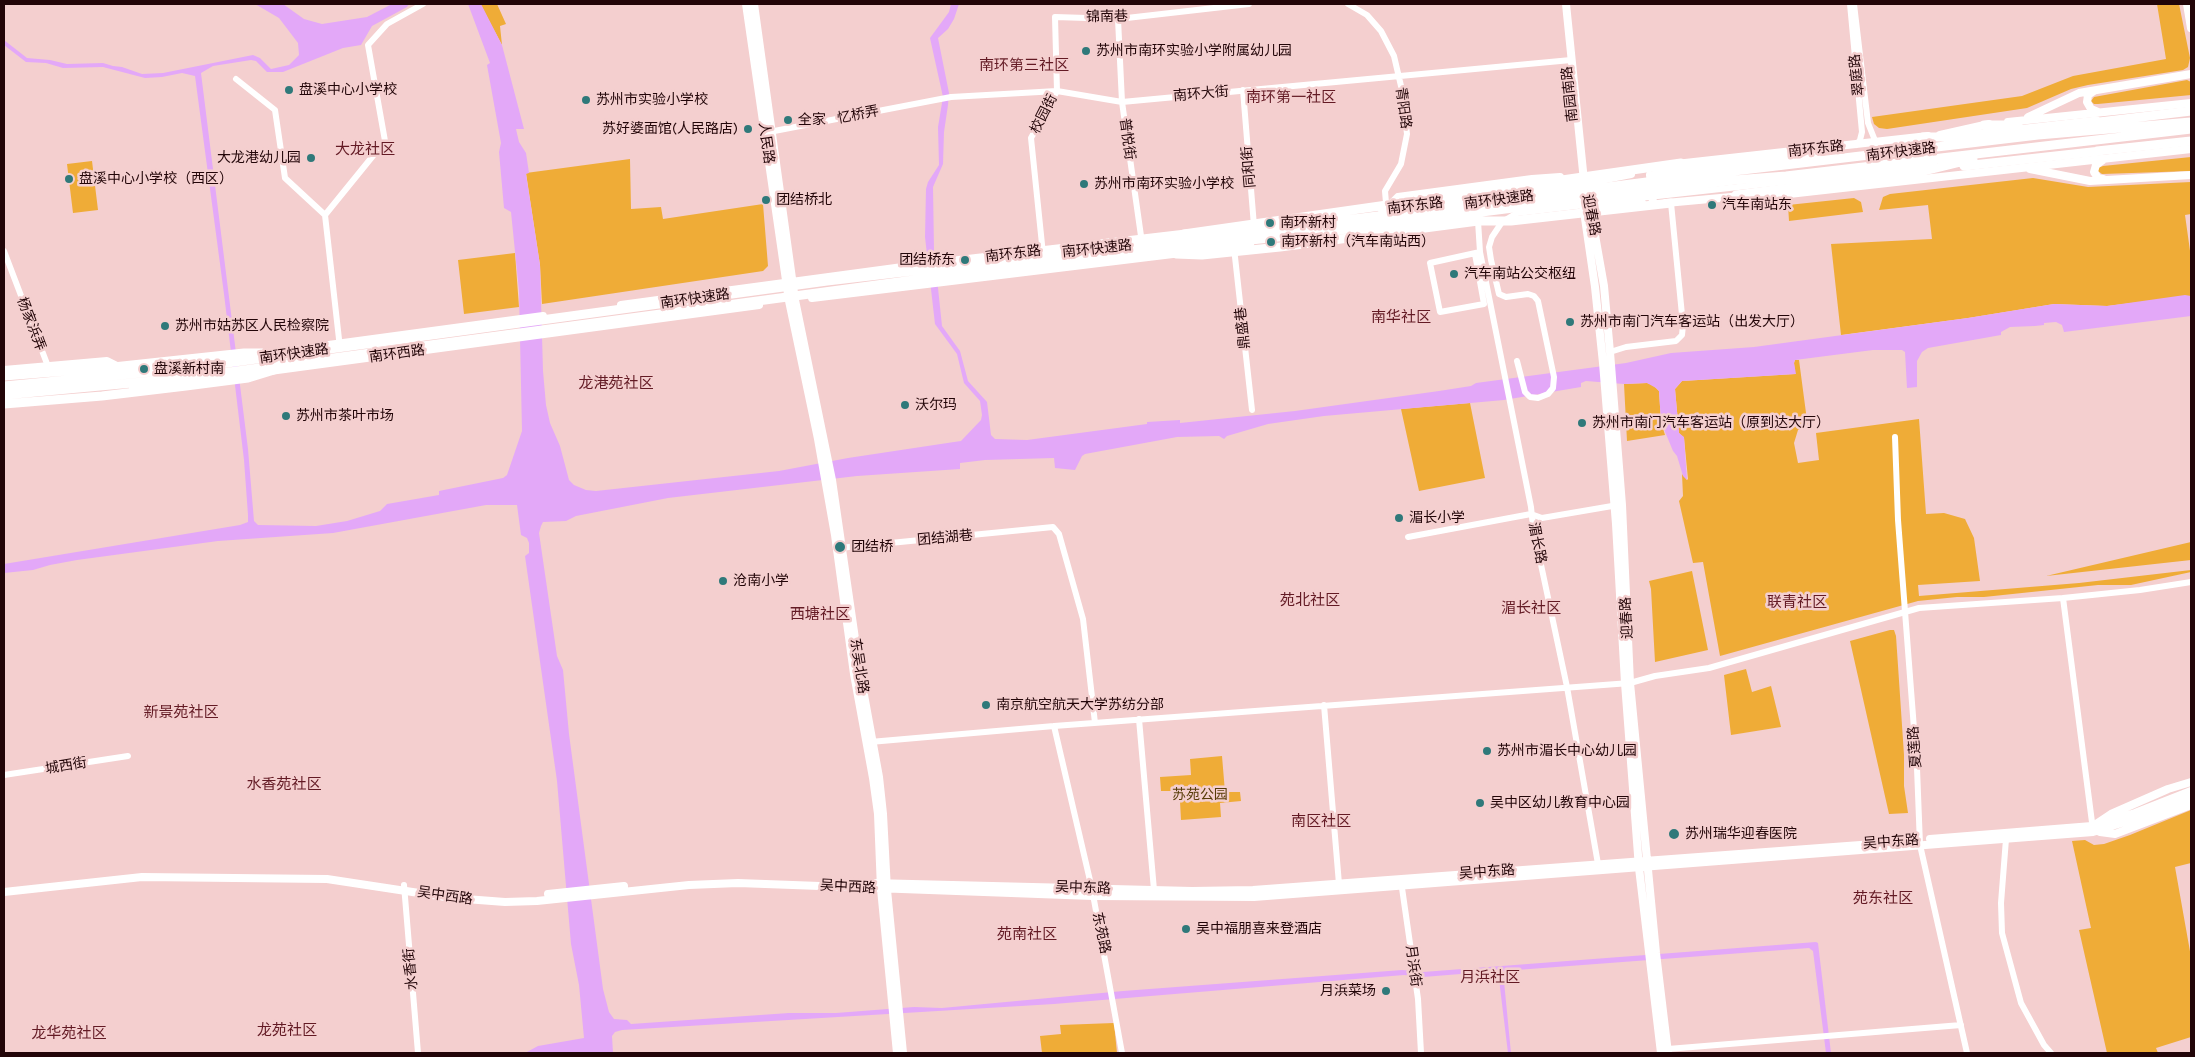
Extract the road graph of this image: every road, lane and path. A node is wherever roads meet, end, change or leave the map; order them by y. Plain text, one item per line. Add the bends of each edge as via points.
1 (423, 4) edge
2 (746, 4) edge
3 (754, 4) edge
4 (1249, 4) edge
5 (1348, 4) edge
6 (1560, 4) edge
7 (1566, 4) edge
8 (1850, 4) edge
9 (1854, 4) edge
10 (2187, 4) edge
11 (1055, 17) joint
12 (1118, 19) junction
13 (2191, 28) edge
14 (1569, 60) junction
15 (2191, 74) edge
16 (1398, 76) junction
17 (236, 79) dead end
18 (1243, 90) junction
19 (1057, 91) junction
20 (2094, 91) junction
21 (951, 97) joint
22 (1122, 102) junction
23 (2191, 103) edge
24 (2191, 111) edge
25 (2136, 113) junction
26 (2098, 117) junction
27 (2020, 120) junction
28 (2191, 122) edge
29 (1984, 125) junction
30 (2062, 127) junction
31 (2191, 129) edge
32 (2139, 131) junction
33 (768, 132) junction
34 (2038, 135) junction
35 (1923, 137) junction
36 (2100, 139) junction
37 (2191, 140) edge
38 (1876, 143) junction
39 (1856, 145) junction
40 (2157, 149) junction
41 (2191, 149) edge
42 (2037, 151) junction
43 (2104, 155) junction
44 (1820, 156) junction
45 (1862, 156) junction
46 (1989, 156) junction
47 (1923, 160) junction
48 (1958, 162) junction
49 (1681, 164) joint
50 (2023, 168) junction
51 (1924, 171) junction
52 (1650, 175) junction
53 (2191, 176) edge
54 (2108, 180) junction
55 (1582, 181) junction
56 (1735, 183) junction
57 (1652, 189) junction
58 (1653, 203) junction
59 (1586, 204) junction
60 (1671, 204) junction
61 (1386, 209) junction
62 (325, 215) junction
63 (1478, 221) junction
64 (1254, 225) junction
65 (1388, 227) junction
66 (1298, 238) junction
67 (1257, 244) junction
68 (1234, 246) junction
69 (1145, 248) junction
70 (1042, 251) junction
71 (4, 252) edge
72 (1477, 253) junction
73 (1044, 270) junction
74 (790, 281) junction
75 (792, 300) junction
76 (339, 343) junction
77 (1610, 352) junction
78 (302, 357) junction
79 (1516, 361) dead end
80 (342, 362) junction
81 (1607, 363) junction
82 (48, 366) junction
83 (4, 370) edge
84 (125, 371) junction
85 (4, 376) edge
86 (52, 377) junction
87 (4, 382) edge
88 (4, 386) edge
89 (4, 395) edge
90 (57, 396) junction
91 (4, 402) edge
92 (1252, 410) dead end
93 (1895, 437) dead end
94 (1618, 505) junction
95 (1531, 514) junction
96 (1408, 537) dead end
97 (839, 548) junction
98 (2191, 582) edge
99 (2063, 598) junction
100 (1905, 612) junction
101 (1627, 683) junction
102 (1567, 686) junction
103 (1324, 705) junction
104 (1139, 719) junction
105 (1095, 723) junction
106 (1054, 726) junction
107 (869, 742) junction
108 (128, 756) dead end
109 (4, 776) edge
110 (2191, 782) edge
111 (2191, 791) edge
112 (2191, 796) edge
113 (2173, 800) junction
114 (2191, 805) edge
115 (2093, 829) junction
116 (2006, 839) junction
117 (1920, 843) junction
118 (1598, 864) junction
119 (1643, 864) junction
120 (1401, 882) junction
121 (1339, 884) junction
122 (884, 886) junction
123 (4, 887) edge
124 (404, 888) junction
125 (1154, 890) junction
126 (4, 892) edge
127 (1092, 892) junction
128 (896, 1011) junction
129 (1961, 1025) junction
130 (1666, 1052) edge
131 (418, 1053) edge
132 (898, 1053) edge
133 (903, 1053) edge
134 (1122, 1053) edge
135 (1422, 1053) edge
136 (1967, 1053) edge
137 (2051, 1053) edge

1 - 62 street via 387,24 368,45 385,141
2 - 33 main road, 人民路
3 - 33 main road, 人民路
4 - 12 street, 锦南巷
5 - 16 street, 青阳路 via 1366,15 1381,31 1394,56
6 - 14 main road, 南园南路
7 - 14 main road, 南园南路
8 - 39 street, 翠庭路 via 1862,132
9 - 38 street, 翠庭路 via 1868,123
10 - 13 main road
11 - 12 street, 锦南巷
11 - 19 street, 校园街
12 - 22 street, 普悦街
14 - 16 street, 南环大街
14 - 55 main road, 南园南路
15 - 20 main road
16 - 18 street, 南环大街
16 - 61 street, 青阳路 via 1407,134 1401,164 1385,191
17 - 62 street via 275,110 284,178
18 - 22 street, 南环大街
18 - 64 street, 同和街
19 - 21 street, 南环大街
19 - 22 street, 南环大街
19 - 70 street, 校园街 via 1031,138
20 - 26 main road via 2087,98 2087,105
20 - 27 main road via 2073,95
21 - 33 street, 忆桥弄
22 - 69 street, 普悦街
23 - 25 main road
24 - 25 highway
25 - 26 highway
26 - 27 main road, 南环东路
26 - 30 highway
27 - 29 main road, 南环东路
28 - 32 highway, 南环快速路
29 - 30 highway
29 - 35 main road, 南环东路
30 - 34 highway
30 - 35 highway
30 - 44 highway
31 - 32 highway, 南环快速路
32 - 34 highway, 南环快速路
32 - 36 highway, 南环快速路
33 - 74 main road, 人民路
34 - 45 highway, 南环快速路
35 - 38 main road, 南环东路
36 - 42 highway, 南环快速路
36 - 47 highway, 南环快速路
37 - 40 highway
38 - 39 main road, 南环东路
39 - 49 main road, 南环东路
40 - 41 main road
40 - 43 highway
42 - 43 highway
42 - 46 highway, 南环快速路
43 - 50 main road, 南环东路
43 - 51 highway
43 - 54 main road via 2094,172 2098,178
44 - 45 highway
44 - 52 highway
45 - 56 highway, 南环快速路
46 - 47 highway, 南环快速路
46 - 48 highway
47 - 56 highway, 南环快速路
48 - 51 highway
48 - 56 street
49 - 55 highway
50 - 54 main road via 2075,179
50 - 56 main road, 南环东路 via 1771,196
51 - 56 highway
52 - 55 highway
52 - 57 main road
53 - 54 main road
55 - 59 main road, 迎春路
55 - 61 main road, 南环东路
55 - 61 main road via 1555,177 1398,197
55 - 69 highway via 1198,231
56 - 60 main road, 南环东路
56 - 69 highway, 南环快速路
56 - 79 street via 1510,216 1498,226 1490,247 1498,292 1504,297 1528,294 1536,298 1554,385 1551,392 1534,398 1527,394
57 - 58 main road
57 - 59 main road
58 - 59 main road, 南环东路
58 - 60 main road, 南环东路
59 - 60 highway
59 - 63 highway via 1511,221
59 - 65 main road, 南环东路
59 - 77 main road, 迎春路 via 1604,286
59 - 81 main road, 迎春路
60 - 77 street via 1684,325 1682,335 1673,342
61 - 64 main road, 南环东路
61 - 65 street, 青阳路
62 - 76 street
63 - 66 main road via 1324,244 1312,245
63 - 69 highway via 1202,255
63 - 72 street, 湄长路
64 - 67 street, 同和街
64 - 69 main road, 南环东路
65 - 66 main road, 南环东路
66 - 67 main road, 南环东路
67 - 68 main road, 南环东路
68 - 69 main road, 南环东路
68 - 92 street, 鼎盛巷
69 - 70 main road, 南环东路
69 - 73 main road, 南环东路
69 - 78 highway, 南环快速路 via 827,281
70 - 73 street, 校园街
70 - 74 main road, 南环东路
71 - 82 street, 杨家浜弄
72 - 72 street via 1430,262 1440,312 1484,304
72 - 95 street, 湄长路 via 1505,375
73 - 75 main road, 南环东路
74 - 75 main road, 东吴北路
74 - 76 main road, 南环西路
75 - 80 main road, 南环西路
75 - 97 main road, 东吴北路
76 - 80 street
76 - 84 main road, 南环西路
77 - 81 main road, 迎春路
78 - 85 highway via 244,353
78 - 88 highway, 南环快速路
78 - 89 highway, 南环快速路 via 145,382
78 - 91 highway via 248,378 102,396
80 - 90 main road, 南环西路
81 - 94 main road, 迎春路
82 - 83 main road
82 - 84 main road via 107,361
82 - 86 street, 杨家浜弄
84 - 86 main road, 南环西路
86 - 87 main road, 南环西路
86 - 90 street, 杨家浜弄
90 - 91 main road, 南环西路
93 - 100 street, 夏莲路
94 - 95 street via 1542,518
94 - 101 main road, 迎春路
95 - 96 street
95 - 102 street, 湄长路
97 - 105 street, 团结湖巷 via 1053,528 1059,534 1083,619
97 - 107 main road, 东吴北路
98 - 99 street
99 - 100 street via 1957,604
99 - 115 street
100 - 101 street via 1709,668
100 - 117 street, 夏莲路
101 - 102 street
101 - 119 main road, 迎春路
102 - 103 street
102 - 118 street, 湄长路
103 - 104 street
103 - 121 street
104 - 105 street
104 - 125 street
105 - 106 street
106 - 107 street
106 - 127 street, 东苑路
107 - 122 main road, 东吴北路
108 - 109 street, 城西街
110 - 115 main road via 2111,814
111 - 113 main road
112 - 113 main road
113 - 115 main road
114 - 115 main road via 2115,834
115 - 116 main road, 吴中东路
115 - 117 main road, 吴中东路
116 - 117 main road, 吴中东路
116 - 137 street via 2001,896 2002,933 2021,1003 2042,1043
117 - 119 main road, 吴中东路
117 - 129 street, 夏莲路
118 - 119 main road, 吴中东路
118 - 120 main road, 吴中东路
119 - 120 main road, 吴中东路
119 - 130 main road, 迎春路
120 - 121 main road, 吴中东路
120 - 127 main road, 吴中东路 via 1242,898
120 - 135 street, 月浜街
121 - 125 main road, 吴中东路 via 1241,890
122 - 124 main road, 吴中西路 via 738,878 537,896 492,896
122 - 127 main road, 吴中东路
122 - 128 main road, 东吴北路
123 - 124 main road, 吴中西路 via 141,872 321,874
124 - 126 main road, 吴中西路 via 327,879 142,877
124 - 131 street, 水香街
125 - 127 main road, 吴中东路
127 - 134 street, 东苑路
128 - 132 main road, 东吴北路
128 - 133 main road, 东吴北路
129 - 130 street
129 - 136 street, 夏莲路

